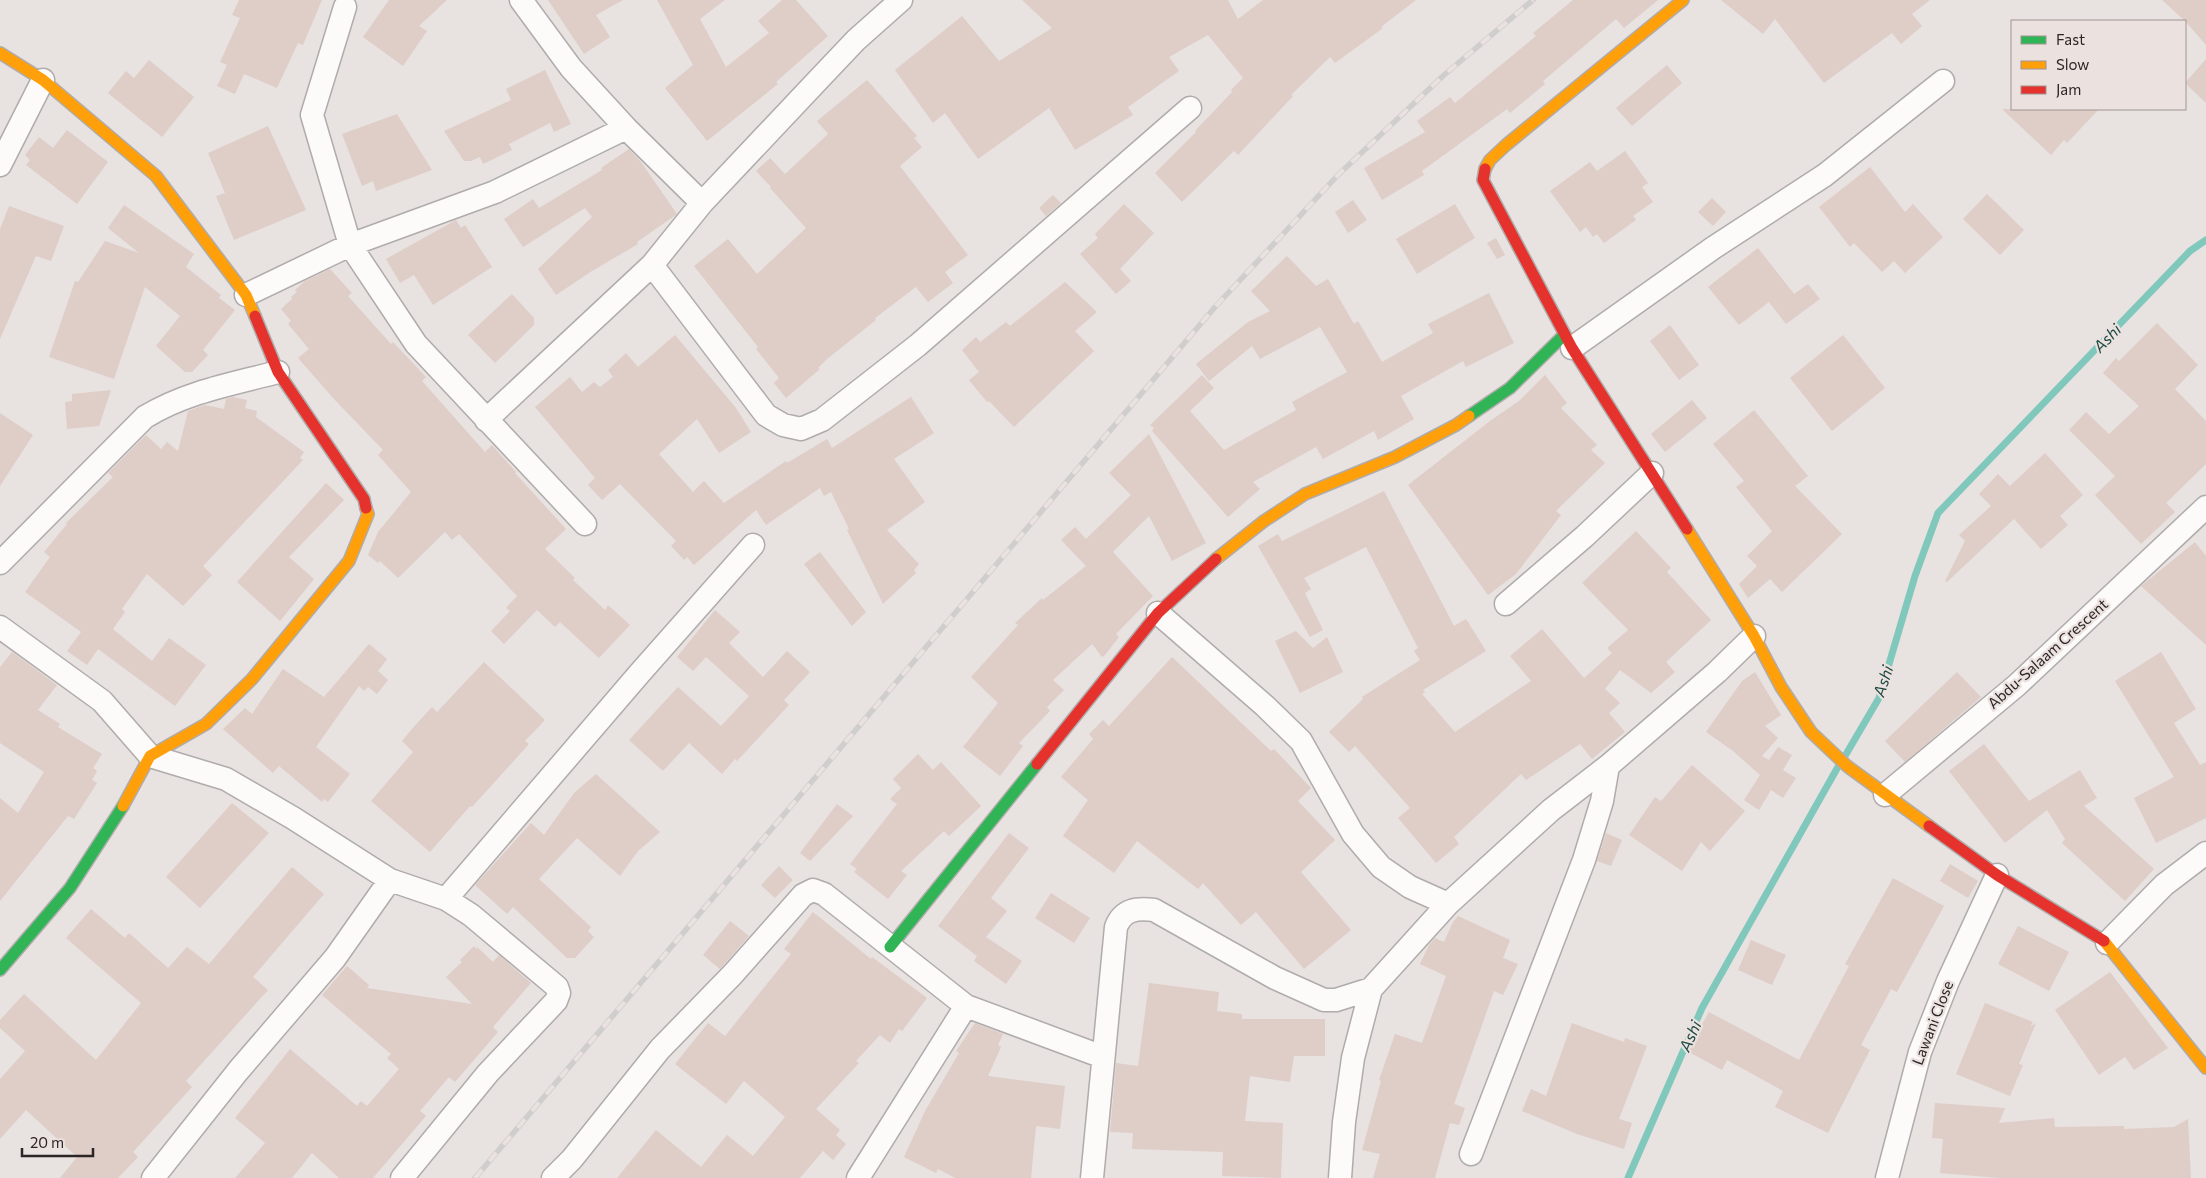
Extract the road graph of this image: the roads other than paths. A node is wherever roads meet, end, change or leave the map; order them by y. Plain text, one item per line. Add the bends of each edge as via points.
1 (521, 0) edge
2 (901, 0) edge
3 (1683, 0) edge
4 (344, 7) dead end
5 (0, 53) edge
6 (43, 80) junction
7 (1943, 81) dead end
8 (1190, 108) dead end
9 (626, 128) junction
10 (0, 165) edge
11 (702, 204) junction
12 (350, 245) junction
13 (652, 265) junction
14 (246, 295) junction
15 (1568, 342) junction
16 (278, 372) junction
17 (486, 420) junction
18 (1652, 473) junction
19 (2206, 507) edge
20 (585, 524) dead end
21 (753, 545) dead end
22 (0, 563) edge
23 (1506, 604) dead end
24 (1158, 613) junction
25 (0, 627) edge
26 (1754, 636) junction
27 (150, 756) junction
28 (1608, 766) junction
29 (1885, 795) junction
30 (2206, 853) edge
31 (1997, 875) junction
32 (390, 880) junction
33 (446, 899) junction
34 (1448, 904) junction
35 (2107, 943) junction
36 (890, 947) junction
37 (3, 960) edge
38 (1371, 989) junction
39 (966, 1006) junction
40 (1103, 1057) junction
41 (2206, 1068) edge
42 (1471, 1154) dead end
43 (153, 1178) edge
44 (402, 1178) edge
45 (553, 1178) edge
46 (858, 1178) edge
47 (1092, 1178) edge
48 (1340, 1178) edge
49 (1887, 1178) edge

1 - 9 street via 571,68
2 - 11 street via 856,40
3 - 15 street via 1506,146 1488,162 1483,173 1483,180
4 - 12 street via 312,114
5 - 6 street
6 - 10 street
6 - 14 street via 156,176
7 - 15 street via 1824,175
8 - 13 street via 918,345 822,420 801,429 784,425 766,415
9 - 11 street
9 - 12 street via 495,192
11 - 13 street
12 - 14 street
12 - 17 street via 416,344
13 - 17 street
14 - 16 street
15 - 18 street
15 - 24 street via 1456,425 1395,457 1305,494 1264,521 1214,561
16 - 22 street via 195,393 167,403 145,417
16 - 27 street via 364,498 368,514 349,561 252,679 206,724
17 - 20 street
18 - 23 street
18 - 26 street
19 - 29 street, Abdu-Salaam Crescent via 2017,685
21 - 33 street
24 - 34 street via 1301,741 1353,834 1381,867 1410,887
24 - 36 street
25 - 27 street via 102,701
26 - 28 street
26 - 29 street via 1781,687 1811,732 1847,766
27 - 32 street via 226,779
27 - 37 street via 113,824 70,888
28 - 34 street via 1551,810
28 - 42 street via 1602,801 1584,860
29 - 31 street
30 - 35 street via 2164,885
31 - 35 street
31 - 49 street, Lawani Close via 1948,981 1920,1052
32 - 33 street
32 - 43 street via 335,958 238,1071
33 - 44 street via 519,954 556,987 559,994 488,1073
34 - 38 street
35 - 41 street
36 - 39 street
36 - 45 street via 824,894 813,890 803,895 660,1049
38 - 40 street via 1336,1000 1324,1000 1275,978 1154,910 1140,908 1120,917 1116,927
38 - 48 street via 1353,1058
39 - 40 street
39 - 46 street
40 - 47 street

